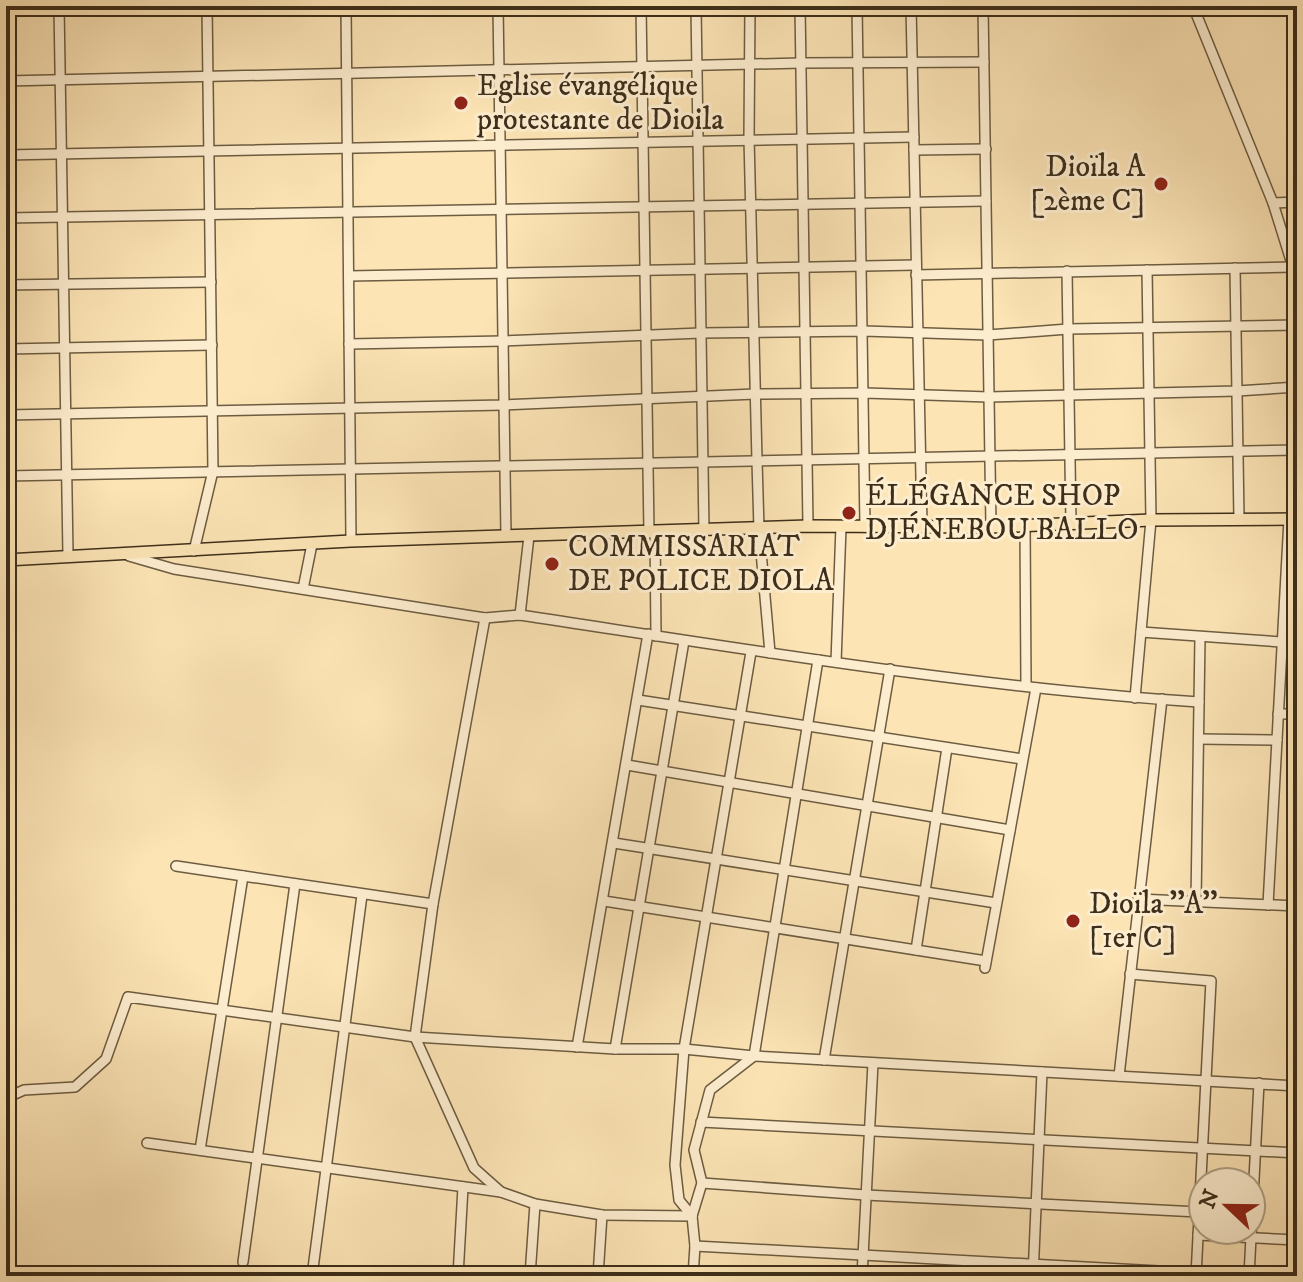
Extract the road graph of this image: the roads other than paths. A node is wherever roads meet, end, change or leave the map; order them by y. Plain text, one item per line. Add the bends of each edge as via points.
1 (12, 6) edge
2 (59, 6) edge
3 (207, 6) edge
4 (346, 6) edge
5 (498, 6) edge
6 (641, 6) edge
7 (696, 6) edge
8 (750, 6) edge
9 (800, 6) edge
10 (857, 6) edge
11 (911, 6) edge
12 (983, 6) edge
13 (1193, 6) edge
14 (6, 18) edge
15 (984, 62) junction
16 (801, 63) junction
17 (912, 63) junction
18 (858, 64) junction
19 (749, 66) junction
20 (697, 67) junction
21 (642, 68) junction
22 (499, 71) junction
23 (347, 74) junction
24 (208, 77) junction
25 (61, 80) junction
26 (6, 81) edge
27 (802, 137) junction
28 (914, 137) junction
29 (749, 138) junction
30 (859, 138) junction
31 (698, 141) junction
32 (643, 142) junction
33 (500, 145) junction
34 (348, 148) junction
35 (986, 149) junction
36 (914, 150) junction
37 (209, 151) junction
38 (62, 154) junction
39 (6, 155) edge
40 (986, 201) junction
41 (803, 202) junction
42 (915, 202) junction
43 (1297, 202) edge
44 (860, 203) junction
45 (1273, 203) junction
46 (751, 204) junction
47 (699, 206) junction
48 (644, 207) junction
49 (501, 209) junction
50 (348, 212) junction
51 (210, 215) junction
52 (63, 217) junction
53 (6, 218) edge
54 (1294, 262) edge
55 (804, 266) junction
56 (861, 266) junction
57 (752, 268) junction
58 (1235, 268) junction
59 (700, 269) junction
60 (645, 270) junction
61 (916, 270) junction
62 (1147, 270) junction
63 (1067, 271) junction
64 (502, 273) junction
65 (987, 274) junction
66 (349, 276) junction
67 (1297, 280) edge
68 (211, 282) junction
69 (64, 284) junction
70 (6, 285) edge
71 (1297, 325) edge
72 (1236, 327) junction
73 (1148, 328) junction
74 (1068, 329) junction
75 (864, 331) junction
76 (753, 332) junction
77 (806, 332) junction
78 (701, 333) junction
79 (918, 335) junction
80 (988, 335) junction
81 (645, 336) junction
82 (503, 341) junction
83 (349, 344) junction
84 (212, 345) junction
85 (65, 347) junction
86 (6, 349) edge
87 (1297, 387) edge
88 (1237, 391) junction
89 (1149, 392) junction
90 (865, 393) junction
91 (755, 394) junction
92 (806, 394) junction
93 (919, 394) junction
94 (1069, 394) junction
95 (702, 397) junction
96 (989, 397) junction
97 (646, 398) junction
98 (504, 405) junction
99 (349, 408) junction
100 (213, 411) junction
101 (66, 414) junction
102 (6, 415) edge
103 (1297, 450) edge
104 (1238, 451) junction
105 (1150, 453) junction
106 (1070, 454) junction
107 (991, 456) junction
108 (920, 457) junction
109 (807, 458) junction
110 (865, 458) junction
111 (757, 461) junction
112 (703, 462) junction
113 (648, 463) junction
114 (505, 466) junction
115 (350, 469) junction
116 (213, 471) junction
117 (67, 474) junction
118 (6, 476) edge
119 (1239, 519) junction
120 (1293, 519) edge
121 (1151, 520) junction
122 (1071, 523) junction
123 (922, 525) junction
124 (1025, 525) junction
125 (808, 526) junction
126 (841, 527) junction
127 (865, 527) junction
128 (991, 527) junction
129 (759, 529) junction
130 (704, 531) junction
131 (652, 532) junction
132 (506, 536) junction
133 (529, 536) junction
134 (351, 541) junction
135 (312, 544) junction
136 (194, 551) junction
137 (125, 554) junction
138 (68, 555) junction
139 (6, 560) edge
140 (303, 589) junction
141 (520, 615) junction
142 (485, 618) junction
143 (1141, 632) junction
144 (652, 635) junction
145 (1200, 637) junction
146 (684, 641) junction
147 (1282, 642) junction
148 (751, 652) junction
149 (770, 653) junction
150 (818, 660) junction
151 (836, 662) junction
152 (890, 669) junction
153 (1031, 687) junction
154 (1135, 698) junction
155 (1162, 699) junction
156 (638, 700) junction
157 (1199, 702) junction
158 (673, 706) junction
159 (1278, 714) junction
160 (1297, 714) edge
161 (740, 716) junction
162 (808, 727) junction
163 (879, 737) junction
164 (1199, 739) junction
165 (1277, 740) junction
166 (947, 748) junction
167 (1022, 759) junction
168 (627, 765) junction
169 (662, 771) junction
170 (729, 783) junction
171 (797, 794) junction
172 (867, 806) junction
173 (936, 817) junction
174 (1010, 830) junction
175 (614, 843) junction
176 (649, 849) junction
177 (716, 859) junction
178 (176, 866) dead end
179 (785, 870) junction
180 (243, 876) junction
181 (855, 881) junction
182 (295, 884) junction
183 (925, 892) junction
184 (362, 895) junction
185 (1138, 899) junction
186 (604, 901) junction
187 (1196, 902) junction
188 (996, 903) junction
189 (433, 904) junction
190 (1268, 905) junction
191 (639, 906) junction
192 (1297, 906) edge
193 (706, 917) junction
194 (776, 928) junction
195 (845, 939) junction
196 (916, 950) junction
197 (1130, 974) junction
198 (223, 1009) junction
199 (277, 1017) junction
200 (345, 1027) junction
201 (415, 1037) junction
202 (577, 1047) junction
203 (615, 1049) junction
204 (684, 1049) junction
205 (754, 1056) junction
206 (824, 1060) junction
207 (873, 1063) junction
208 (1042, 1072) junction
209 (1119, 1076) junction
210 (1206, 1080) junction
211 (1259, 1083) junction
212 (1297, 1086) edge
213 (6, 1098) edge
214 (701, 1122) junction
215 (870, 1129) junction
216 (1040, 1139) junction
217 (147, 1143) dead end
218 (1203, 1147) junction
219 (200, 1150) junction
220 (1256, 1150) junction
221 (1297, 1153) edge
222 (257, 1158) junction
223 (1202, 1166) edge
224 (1255, 1166) edge
225 (326, 1168) junction
226 (702, 1183) junction
227 (463, 1187) junction
228 (501, 1192) junction
229 (866, 1195) junction
230 (535, 1204) junction
231 (1036, 1204) junction
232 (1187, 1211) edge
233 (602, 1215) junction
234 (692, 1216) junction
235 (1267, 1238) edge
236 (1297, 1240) edge
237 (695, 1246) junction
238 (1197, 1246) edge
239 (1251, 1246) edge
240 (863, 1255) junction
241 (243, 1262) dead end
242 (1033, 1265) junction
243 (1196, 1275) edge
244 (312, 1276) edge
245 (458, 1276) edge
246 (530, 1276) edge
247 (598, 1276) edge
248 (693, 1276) edge
249 (862, 1276) edge
250 (1033, 1276) edge
251 (1249, 1276) edge

1 - 14 street
2 - 25 street
3 - 24 street
4 - 23 street
5 - 22 street
6 - 21 street
7 - 20 street
8 - 19 street
9 - 16 street
10 - 18 street
11 - 17 street
12 - 15 street
13 - 45 street
15 - 17 street
15 - 35 street
16 - 18 street
16 - 19 street
16 - 27 street
17 - 18 street
17 - 28 street
18 - 30 street
19 - 20 street
19 - 29 street
20 - 21 street
20 - 31 street
21 - 22 street
21 - 32 street
22 - 23 street
22 - 33 street
23 - 24 street
23 - 34 street
24 - 25 street
24 - 37 street
25 - 26 street
25 - 38 street
27 - 29 street
27 - 30 street
27 - 41 street
28 - 30 street
28 - 36 street
29 - 31 street
29 - 46 street
30 - 44 street
31 - 32 street
31 - 47 street
32 - 33 street
32 - 48 street
33 - 34 street
33 - 49 street
34 - 37 street
34 - 50 street
35 - 36 street
35 - 40 street
36 - 42 street
37 - 38 street
37 - 51 street
38 - 39 street
38 - 52 street
40 - 42 street
40 - 65 street
41 - 44 street
41 - 46 street
41 - 55 street
42 - 44 street
42 - 61 street
43 - 45 street
44 - 56 street
45 - 54 street
46 - 47 street
46 - 57 street
47 - 48 street
47 - 59 street
48 - 49 street
48 - 60 street
49 - 50 street
49 - 64 street
50 - 51 street
50 - 66 street
51 - 52 street
51 - 68 street
52 - 53 street
52 - 69 street
54 - 58 street
54 - 67 street
55 - 56 street
55 - 57 street
55 - 77 street
56 - 61 street
56 - 75 street
57 - 59 street
57 - 76 street
58 - 62 street
58 - 72 street
59 - 60 street
59 - 78 street
60 - 64 street
60 - 81 street
61 - 65 street
61 - 79 street
62 - 63 street
62 - 73 street
63 - 65 street
63 - 74 street
64 - 66 street
64 - 82 street
65 - 80 street
66 - 83 street
68 - 69 street
68 - 84 street
69 - 70 street
69 - 85 street
71 - 72 street
72 - 73 street
72 - 88 street
73 - 74 street
73 - 89 street
74 - 80 street
74 - 94 street
75 - 77 street
75 - 79 street
75 - 90 street
76 - 77 street
76 - 78 street
76 - 91 street
77 - 92 street
78 - 81 street
78 - 95 street
79 - 80 street
79 - 93 street
80 - 96 street
81 - 82 street
81 - 97 street
82 - 83 street
82 - 98 street
83 - 99 street
84 - 85 street
84 - 100 street
85 - 86 street
85 - 101 street
87 - 88 street
88 - 89 street
88 - 104 street
89 - 94 street
89 - 105 street
90 - 92 street
90 - 93 street
90 - 110 street
91 - 92 street
91 - 95 street
91 - 111 street
92 - 109 street
93 - 96 street
93 - 108 street
94 - 96 street
94 - 106 street
95 - 97 street
95 - 112 street
96 - 107 street
97 - 98 street
97 - 113 street
98 - 99 street
98 - 114 street
99 - 100 street
99 - 115 street
100 - 101 street
100 - 116 street
101 - 102 street
101 - 117 street
103 - 104 street
104 - 105 street
104 - 119 street
105 - 106 street
105 - 121 street
106 - 107 street
106 - 122 street
107 - 108 street
107 - 128 street
108 - 110 street
108 - 123 street
109 - 110 street
109 - 111 street
109 - 125 street
110 - 127 street
111 - 112 street
111 - 129 street
112 - 113 street
112 - 130 street
113 - 114 street
113 - 131 street
114 - 115 street
114 - 132 street
115 - 116 street
115 - 134 street
116 - 117 street
116 - 136 street
117 - 118 street
117 - 138 street
119 - 120 main road
119 - 121 main road
120 - 147 street
121 - 122 main road
121 - 143 street
122 - 124 main road
123 - 127 main road
123 - 128 main road
124 - 128 main road
124 - 153 street
125 - 126 main road
125 - 129 main road
126 - 127 main road
126 - 151 street
129 - 130 main road
129 - 149 street
130 - 131 main road
131 - 133 main road
131 - 144 street
132 - 133 main road
132 - 134 main road
133 - 141 street
134 - 135 main road
135 - 136 main road
135 - 140 street
136 - 137 main road
137 - 138 main road
137 - 140 street via 174,569
138 - 139 main road
140 - 142 street
141 - 142 street
141 - 144 street
142 - 189 street
143 - 145 street
143 - 154 street
144 - 146 street
144 - 156 street
145 - 147 street
145 - 157 street
146 - 148 street
146 - 158 street
147 - 159 street
148 - 149 street
148 - 161 street
149 - 150 street
150 - 151 street
150 - 162 street
151 - 152 street
152 - 153 street
152 - 163 street
153 - 154 street
153 - 167 street
154 - 155 street
155 - 157 street
155 - 185 street
156 - 158 street
156 - 168 street
157 - 164 street
158 - 161 street
158 - 169 street
159 - 160 street
159 - 165 street
161 - 162 street
161 - 170 street
162 - 163 street
162 - 171 street
163 - 166 street
163 - 172 street
164 - 165 street
164 - 187 street
165 - 190 street
166 - 167 street
166 - 173 street
167 - 174 street
168 - 169 street
168 - 175 street
169 - 170 street
169 - 176 street
170 - 171 street
170 - 177 street
171 - 172 street
171 - 179 street
172 - 173 street
172 - 181 street
173 - 174 street
173 - 183 street
174 - 188 street
175 - 176 street
175 - 186 street
176 - 177 street
176 - 191 street
177 - 179 street
177 - 193 street
178 - 180 street
179 - 181 street
179 - 194 street
180 - 182 street
180 - 198 street
181 - 183 street
181 - 195 street
182 - 184 street
182 - 199 street
183 - 188 street
183 - 196 street
184 - 189 street
184 - 200 street
185 - 187 street
185 - 197 street
186 - 191 street
186 - 202 street
187 - 190 street
188 - 196 street via 985,965
189 - 201 street
190 - 192 street
191 - 193 street
191 - 203 street
193 - 194 street
193 - 204 street
194 - 195 street
194 - 205 street
195 - 196 street
195 - 206 street
197 - 209 street
197 - 210 street via 1211,981
198 - 199 street
198 - 213 street via 128,997 106,1059 75,1087 24,1090
198 - 219 street
199 - 200 street
199 - 222 street
200 - 201 street
200 - 225 street
201 - 202 street
201 - 228 street via 474,1168
202 - 203 street
203 - 204 street
204 - 205 street
204 - 234 street via 675,1165 679,1200
205 - 206 street
205 - 214 street via 710,1090
206 - 207 street
207 - 208 street
207 - 215 street
208 - 209 street
208 - 216 street
209 - 210 street
210 - 211 street
210 - 218 street
211 - 212 street
211 - 220 street
214 - 215 street
214 - 226 street via 694,1150
215 - 216 street
215 - 229 street
216 - 218 street
216 - 231 street
217 - 219 street
218 - 220 street
218 - 223 street
219 - 222 street
220 - 221 street
220 - 224 street
222 - 225 street
222 - 241 street
225 - 227 street
225 - 244 street
226 - 229 street
226 - 234 street
227 - 228 street
227 - 245 street
228 - 230 street
229 - 231 street
229 - 240 street
230 - 233 street
230 - 246 street
231 - 232 street
231 - 242 street
233 - 234 street
233 - 247 street
234 - 237 street
235 - 236 street
237 - 240 street
237 - 248 street
238 - 243 street
239 - 251 street
240 - 242 street
240 - 249 street
242 - 243 street
242 - 250 street

